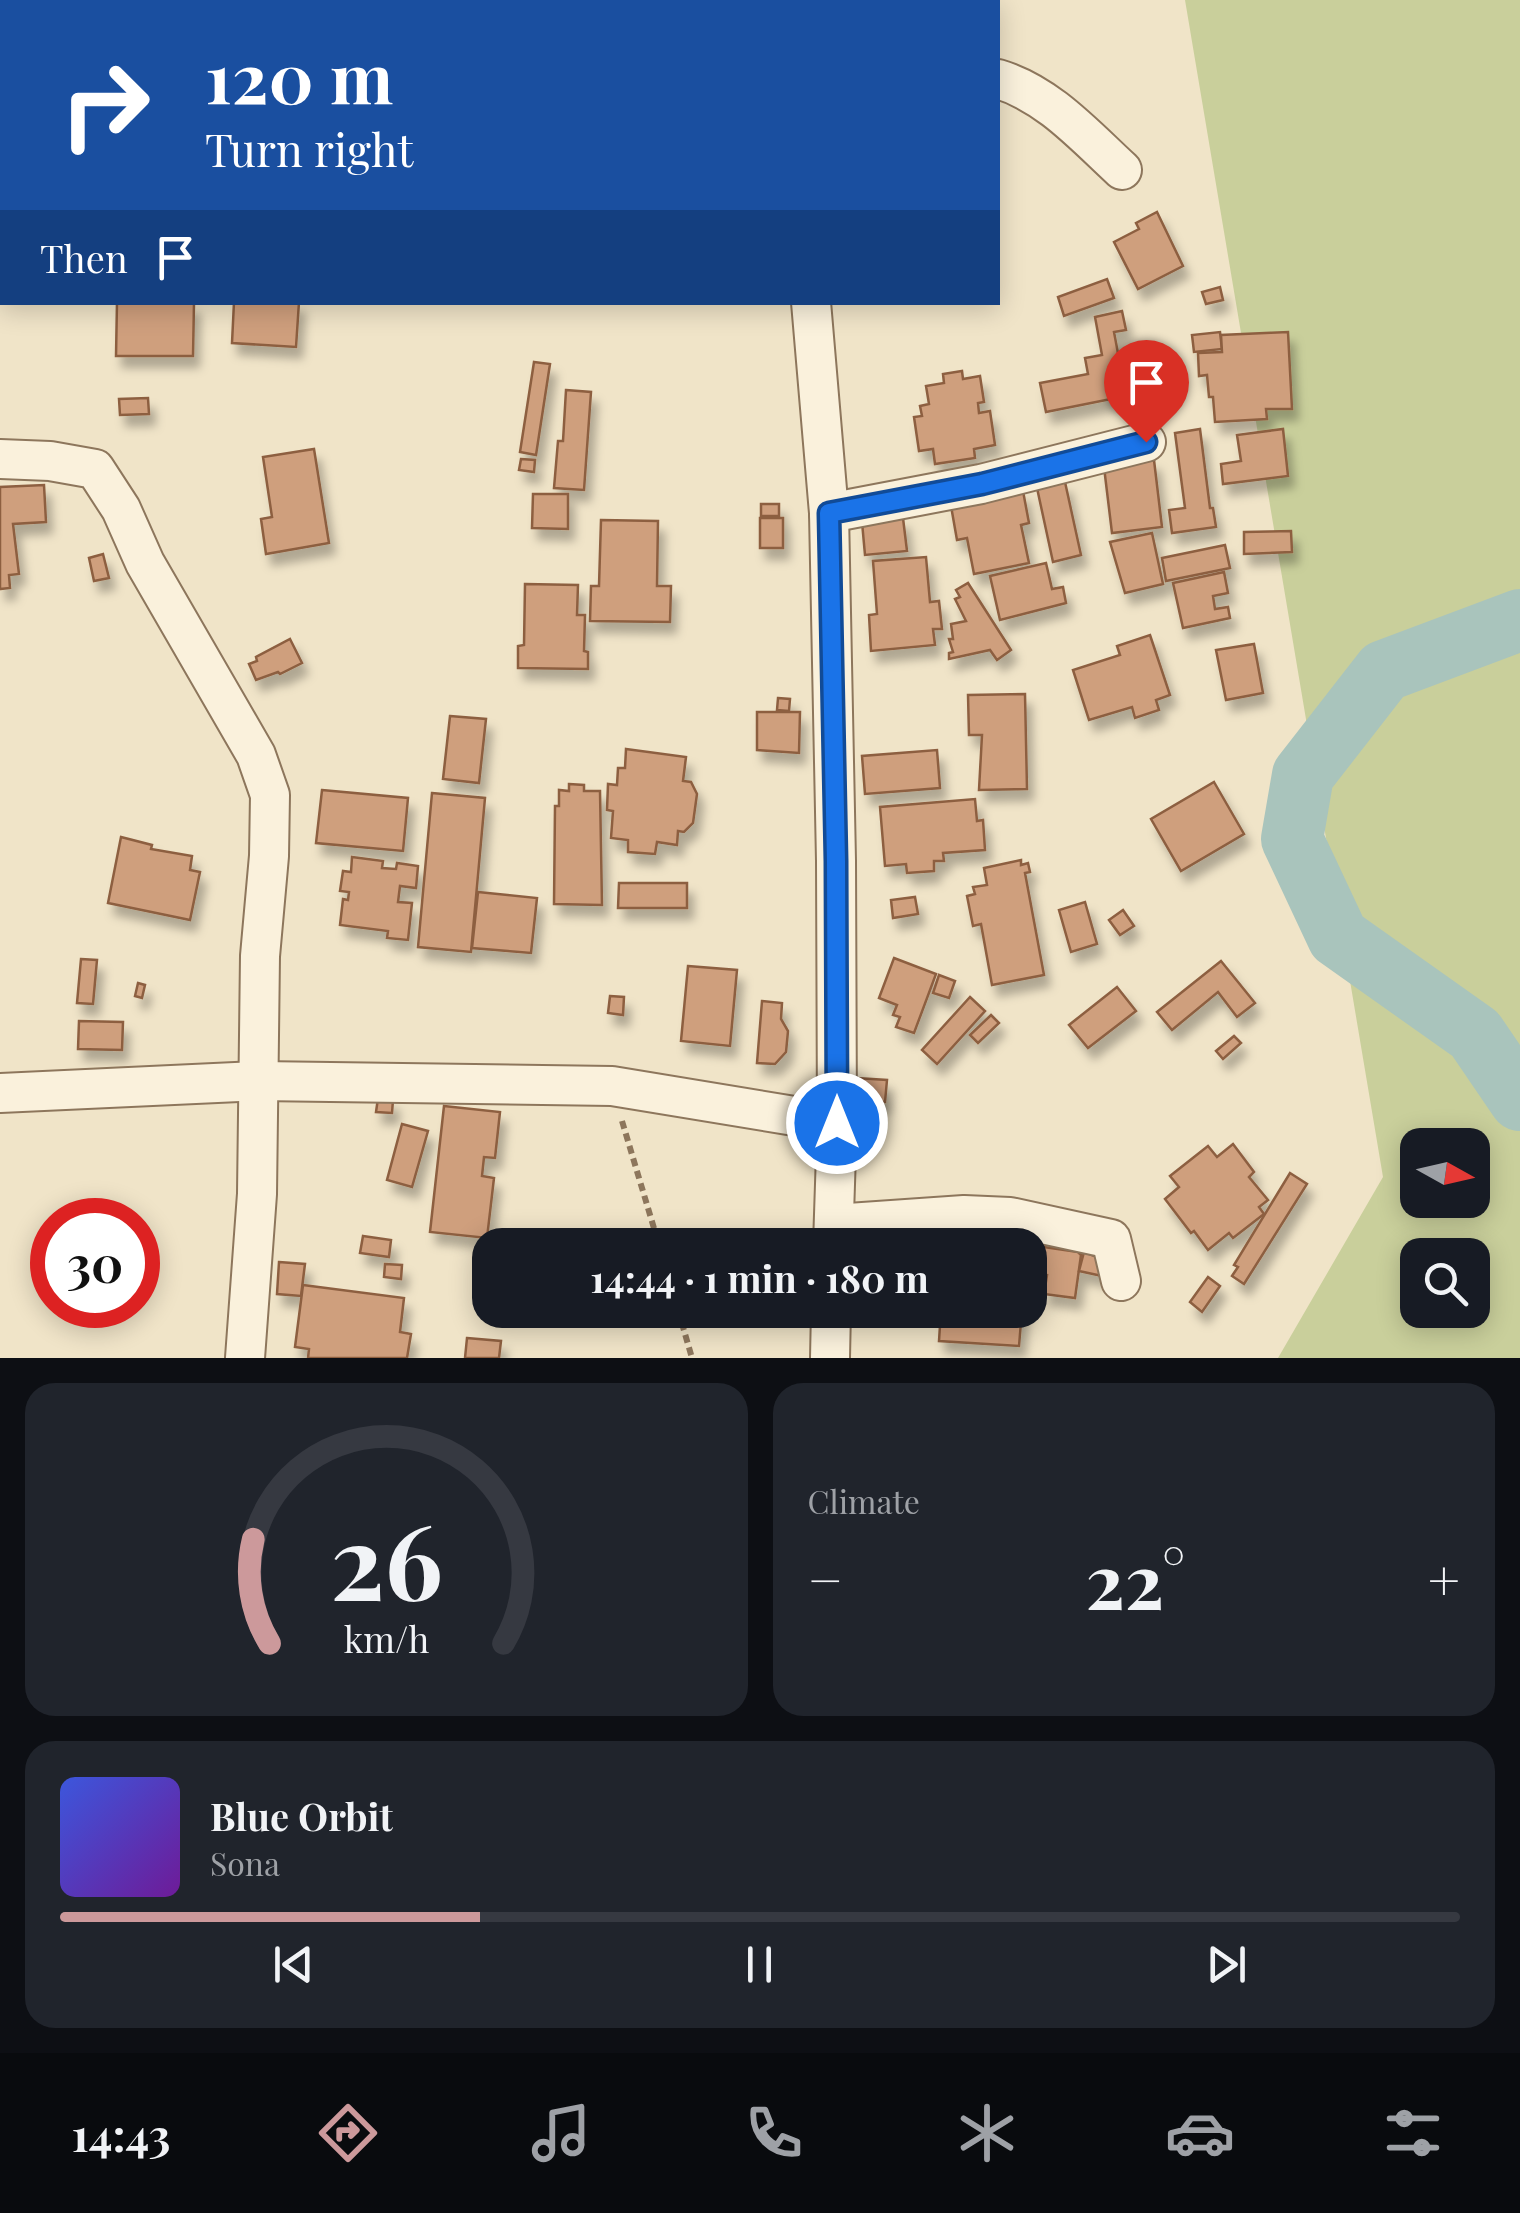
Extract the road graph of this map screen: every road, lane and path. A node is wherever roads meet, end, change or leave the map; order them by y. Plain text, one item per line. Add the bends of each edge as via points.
1 (1000, 81) edge
2 (1122, 170) dead end
3 (811, 305) edge
4 (1146, 442) dead end
5 (0, 460) edge
6 (829, 513) junction
7 (259, 1081) junction
8 (612, 1086) junction
9 (0, 1093) edge
10 (837, 1123) junction
11 (654, 1228) edge
12 (833, 1228) edge
13 (877, 1228) edge
14 (1121, 1281) dead end
15 (683, 1328) edge
16 (831, 1328) edge
17 (245, 1358) edge
18 (692, 1358) edge
19 (830, 1358) edge

1 - 2 street via 1046,102
3 - 6 street
4 - 6 street via 982,484
5 - 7 street via 95,469 256,755 270,795
6 - 10 street
7 - 8 street
7 - 9 street
7 - 17 street
8 - 10 street
8 - 11 path
10 - 12 street
13 - 14 street via 1010,1217 1110,1239
15 - 18 path
16 - 19 street

